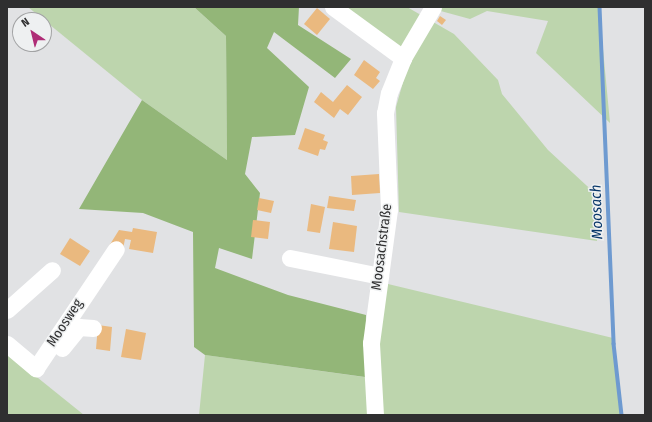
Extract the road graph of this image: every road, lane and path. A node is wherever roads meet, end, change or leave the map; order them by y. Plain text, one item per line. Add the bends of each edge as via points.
1 (333, 7) edge
2 (433, 7) edge
3 (403, 58) junction
4 (116, 249) dead end
5 (290, 258) dead end
6 (52, 270) dead end
7 (380, 276) junction
8 (7, 310) edge
9 (93, 328) dead end
10 (7, 344) edge
11 (36, 368) junction
12 (375, 415) edge

1 - 3 street
2 - 3 street, Moosachstraße
3 - 7 street, Moosachstraße via 389,93 386,113 389,209
4 - 11 street, Moosweg
5 - 7 street
6 - 8 street
7 - 12 street, Moosachstraße via 371,343
9 - 11 street via 79,327 48,370
10 - 11 street

